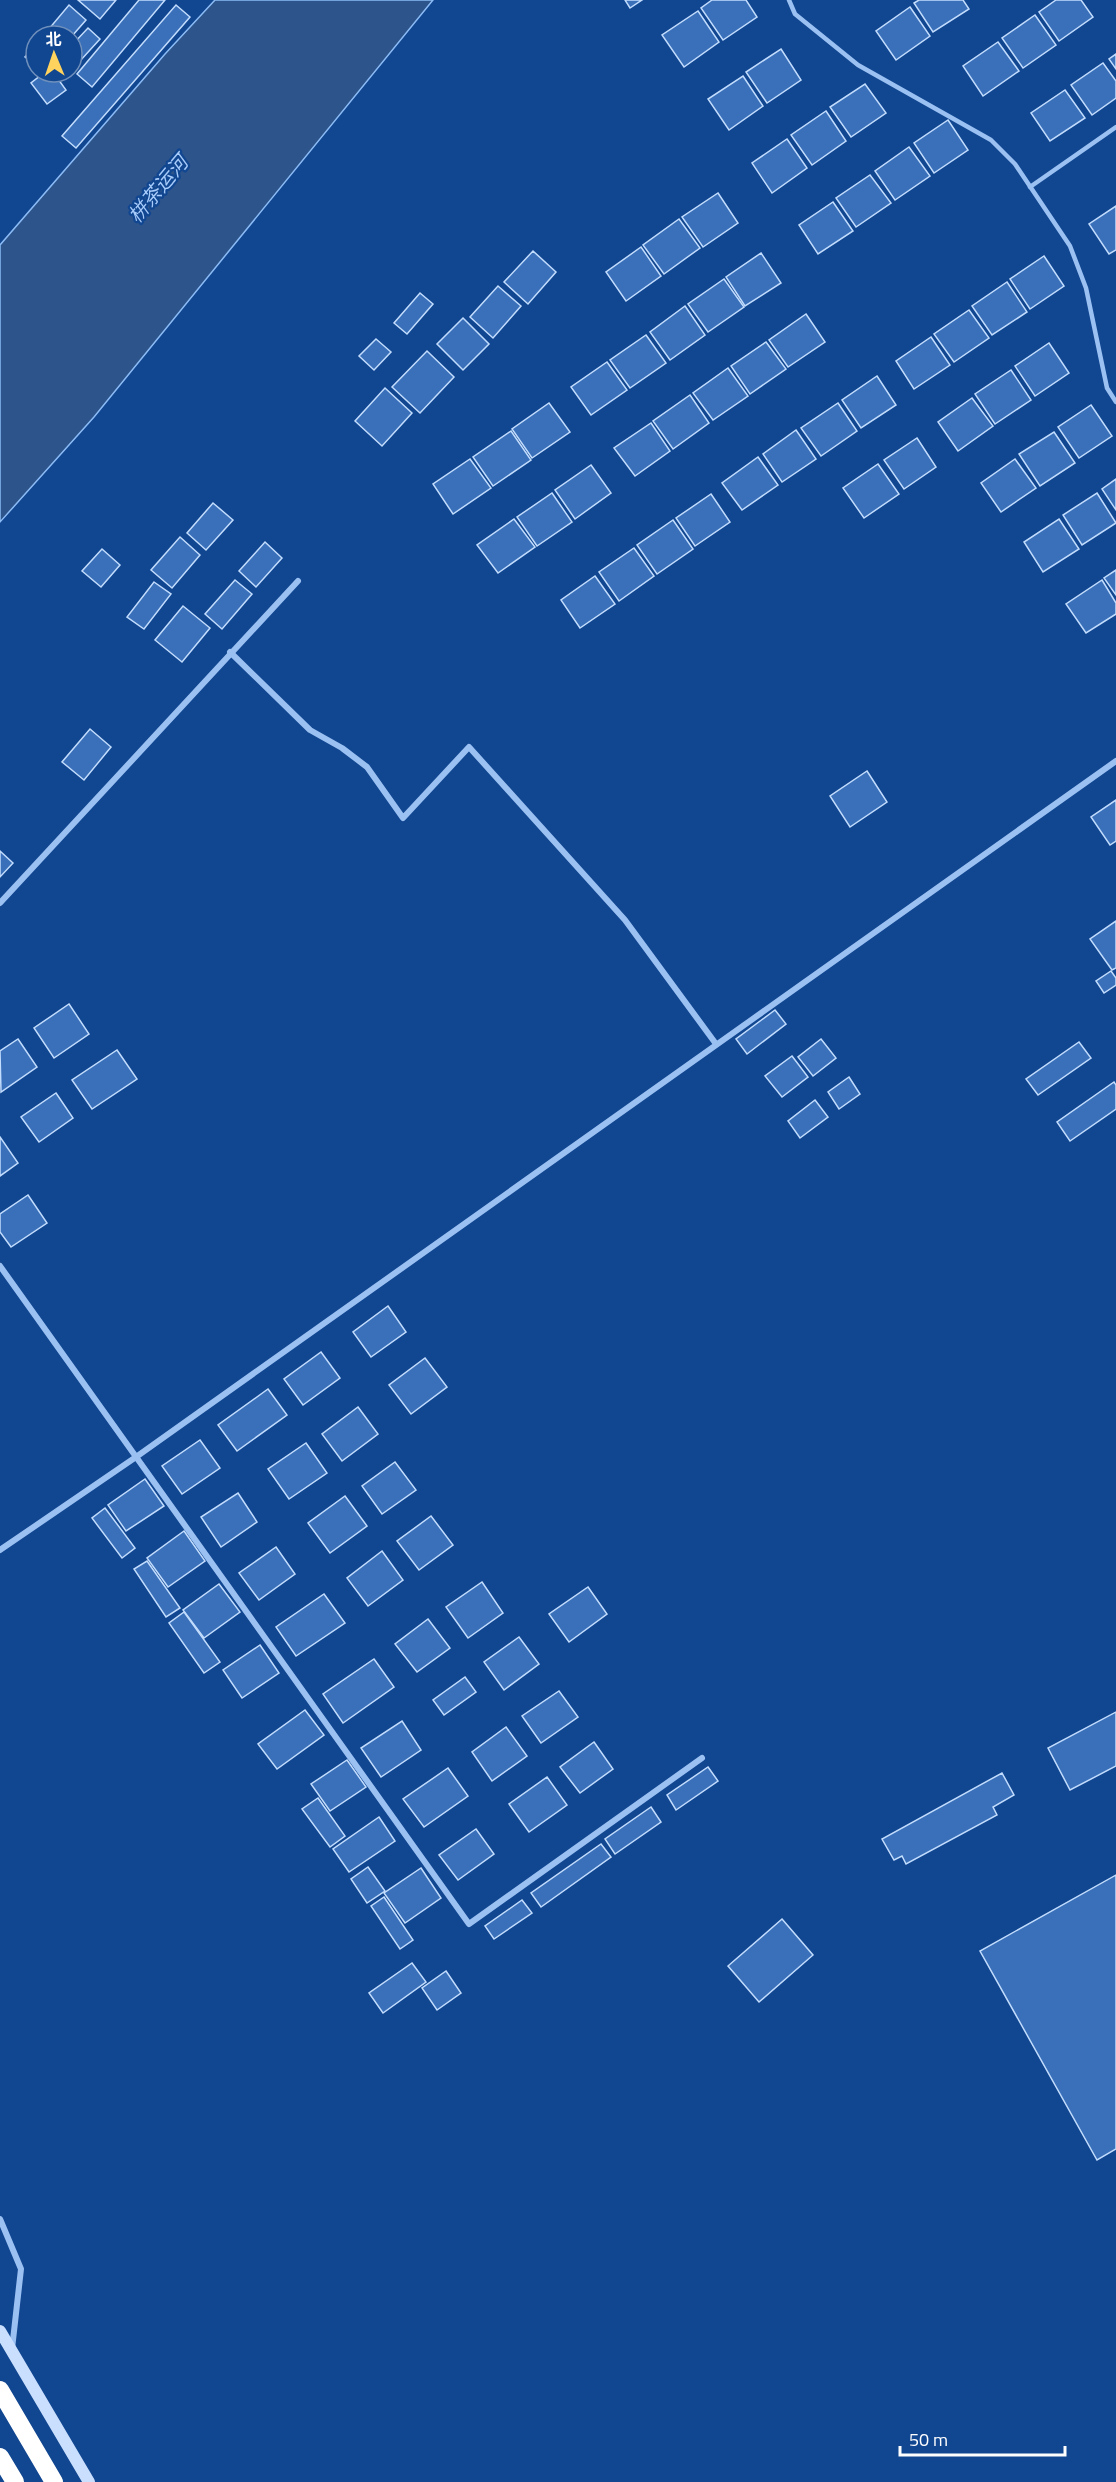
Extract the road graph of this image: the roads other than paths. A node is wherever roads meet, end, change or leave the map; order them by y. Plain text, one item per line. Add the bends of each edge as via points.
1 (789, 0) edge
2 (1116, 127) edge
3 (1030, 186) junction
4 (1116, 402) edge
5 (298, 581) dead end
6 (230, 652) junction
7 (1116, 761) edge
8 (0, 903) edge
9 (716, 1044) junction
10 (0, 1266) edge
11 (136, 1457) junction
12 (0, 1550) edge
13 (702, 1758) dead end
14 (0, 2219) edge
15 (0, 2331) edge
16 (11, 2351) junction
17 (0, 2390) edge
18 (0, 2457) edge
19 (15, 2482) edge
20 (54, 2482) edge
21 (89, 2482) edge

1 - 3 lane via 795,14 858,65 991,140
2 - 3 lane
3 - 4 lane via 1074,256 1086,288 1107,388
5 - 6 street
6 - 8 street
6 - 9 street via 310,730 367,767 403,818 469,747 625,921
7 - 9 street
9 - 11 street
10 - 11 street
11 - 12 street
11 - 13 street via 469,1924
14 - 16 street via 21,2269
15 - 16 street
16 - 21 street
17 - 20 highway
18 - 19 highway

